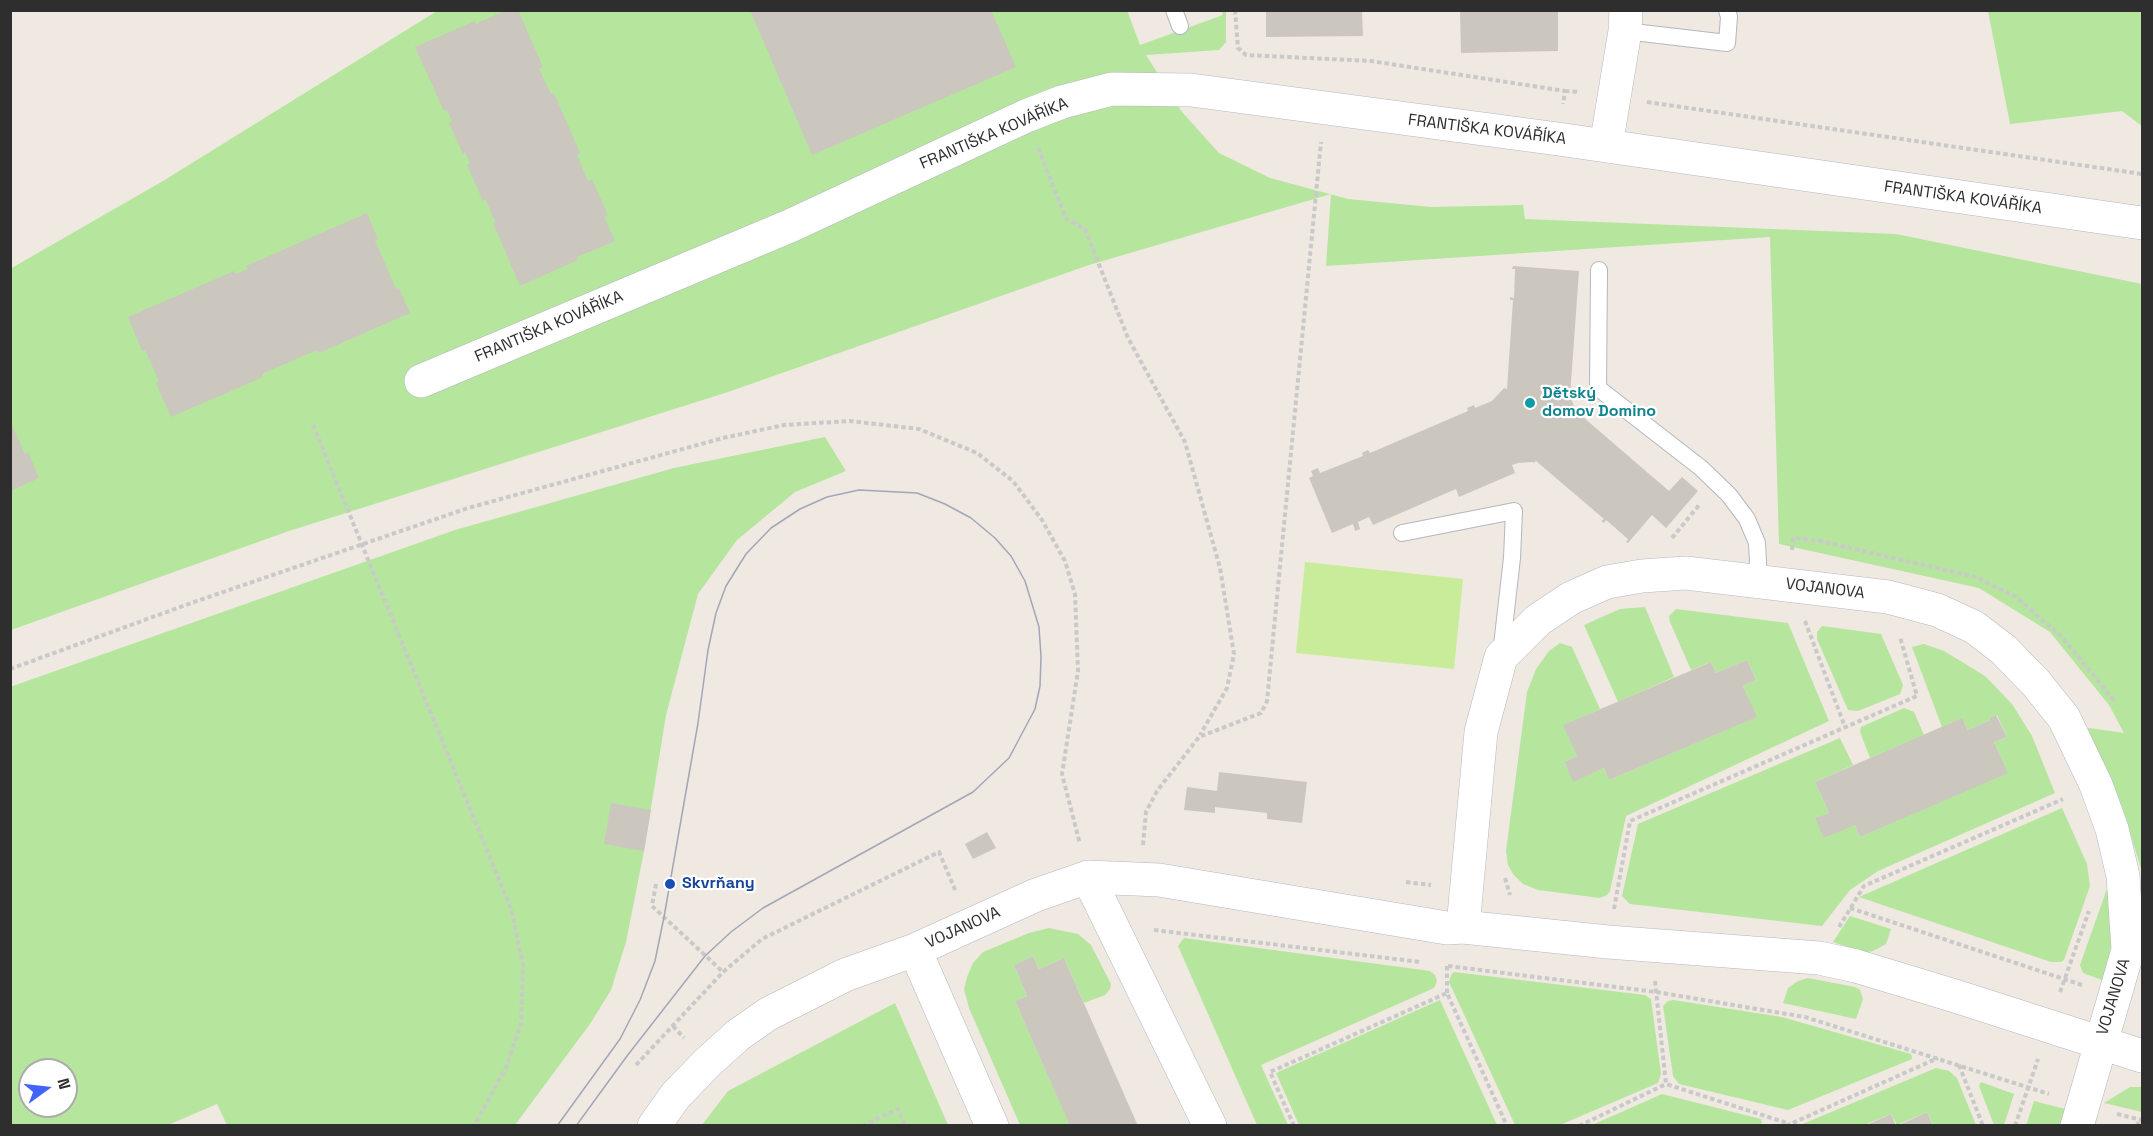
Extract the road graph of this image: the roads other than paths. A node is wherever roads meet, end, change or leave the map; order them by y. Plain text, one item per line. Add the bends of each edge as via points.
1 (1727, 10) edge
2 (1625, 21) edge
3 (1606, 146) junction
4 (2142, 223) edge
5 (1599, 270) dead end
6 (421, 381) dead end
7 (1402, 533) dead end
8 (1759, 581) junction
9 (1501, 657) junction
10 (1088, 877) junction
11 (1463, 927) junction
12 (915, 950) junction
13 (2100, 1044) junction
14 (2142, 1056) edge
15 (654, 1125) edge
16 (992, 1125) edge
17 (1210, 1125) edge
18 (2077, 1125) edge

1 - 2 lane via 1728,43
2 - 3 street
3 - 4 street, FRANTIŠKA KOVÁŘÍKA
3 - 6 street, FRANTIŠKA KOVÁŘÍKA via 1191,90 1112,89 1026,116 792,225
5 - 8 lane via 1598,388 1701,468 1729,495 1747,519 1757,543
7 - 9 lane via 1514,511
8 - 9 street, VOJANOVA via 1686,573 1607,582 1571,598 1538,620
8 - 13 street, VOJANOVA via 1888,597 1937,610 1974,627 2004,650 2064,718 2096,785 2123,876 2128,950
9 - 11 street via 1481,732
10 - 11 street, VOJANOVA via 1170,882 1447,928
10 - 12 street, VOJANOVA via 1036,895
10 - 17 street
11 - 13 street, VOJANOVA via 1819,958 1955,996
12 - 15 street via 845,975 768,1014 708,1063 676,1095
12 - 16 street, VOJANOVA
13 - 14 street, VOJANOVA
13 - 18 street, VOJANOVA

